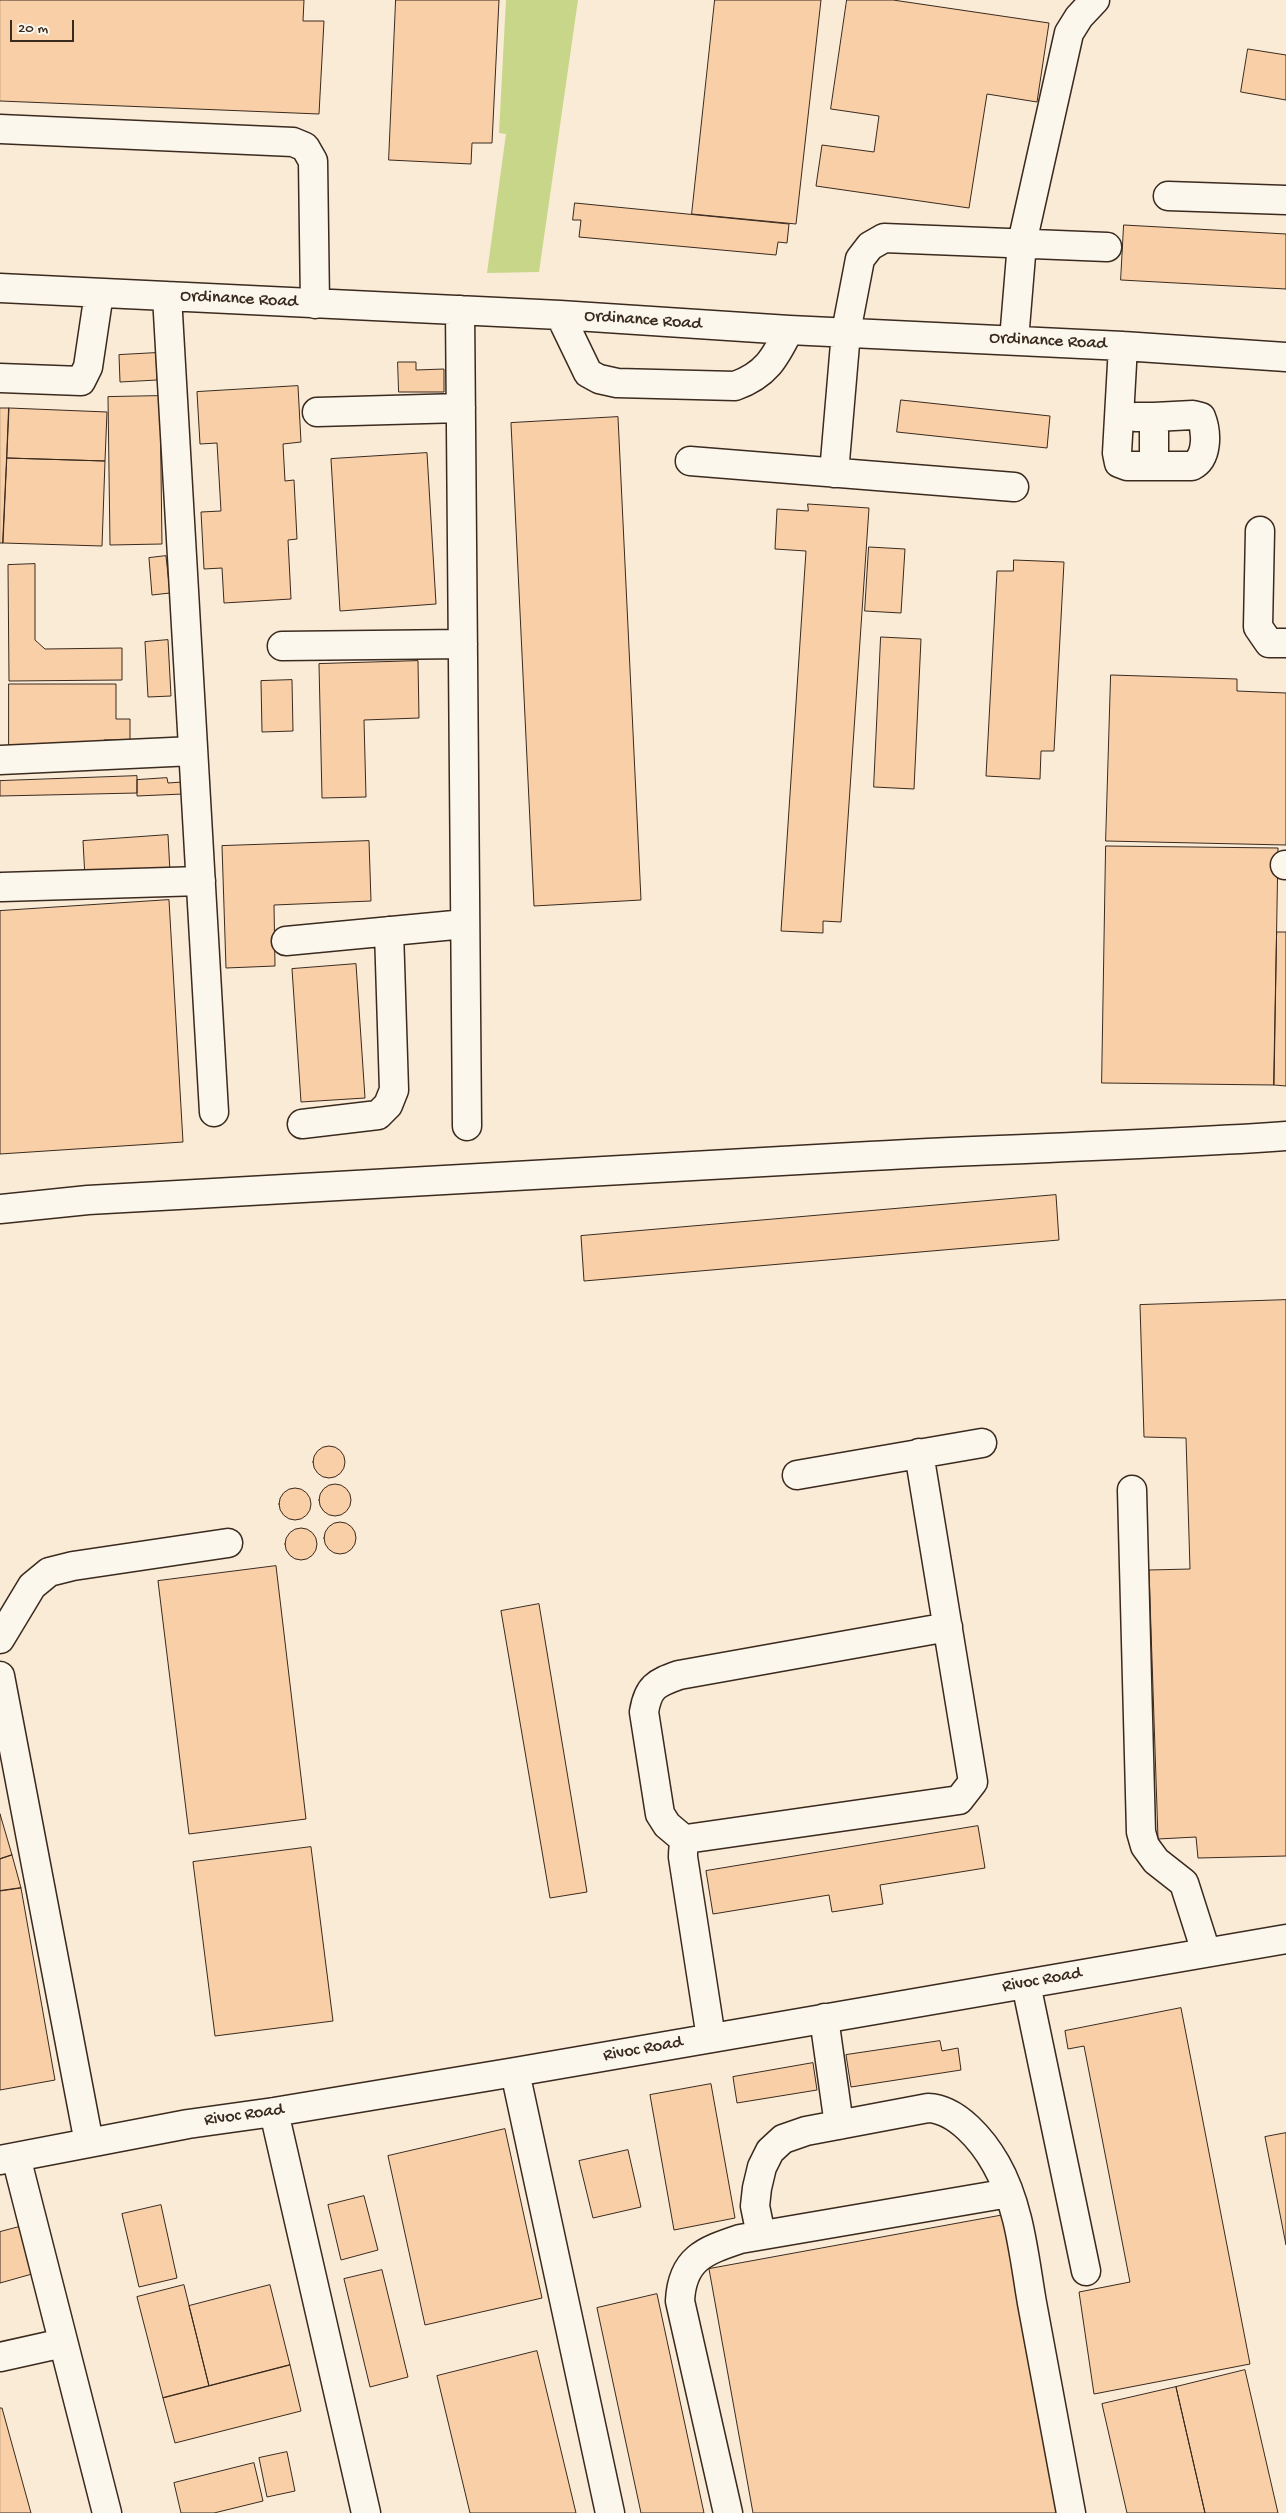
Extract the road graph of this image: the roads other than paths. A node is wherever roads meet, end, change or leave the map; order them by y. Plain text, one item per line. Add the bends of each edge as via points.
1 (1094, 0) edge
2 (0, 129) edge
3 (1168, 196) dead end
4 (1286, 200) edge
5 (1022, 243) junction
6 (1107, 247) dead end
7 (0, 288) edge
8 (99, 293) junction
9 (167, 296) junction
10 (315, 304) junction
11 (460, 310) junction
12 (560, 315) junction
13 (789, 330) junction
14 (846, 332) junction
15 (1014, 340) junction
16 (1122, 346) junction
17 (1286, 357) edge
18 (0, 378) edge
19 (461, 408) junction
20 (316, 412) dead end
21 (1154, 417) junction
22 (1120, 418) junction
23 (690, 461) dead end
24 (1154, 466) junction
25 (834, 473) junction
26 (1014, 487) dead end
27 (1260, 531) dead end
28 (1286, 643) edge
29 (463, 644) junction
30 (282, 646) dead end
31 (193, 751) junction
32 (0, 760) edge
33 (201, 881) junction
34 (2, 887) dead end
35 (465, 924) junction
36 (389, 931) junction
37 (286, 940) dead end
38 (214, 1112) dead end
39 (302, 1124) dead end
40 (467, 1126) dead end
41 (1286, 1136) edge
42 (0, 1209) edge
43 (982, 1443) dead end
44 (919, 1453) junction
45 (796, 1475) dead end
46 (1132, 1490) dead end
47 (228, 1543) dead end
48 (948, 1627) junction
49 (0, 1639) edge
50 (0, 1676) edge
51 (686, 1841) junction
52 (1286, 1939) edge
53 (1206, 1952) junction
54 (1026, 1984) junction
55 (824, 2018) junction
56 (711, 2038) junction
57 (515, 2072) junction
58 (274, 2112) junction
59 (839, 2125) junction
60 (89, 2143) junction
61 (8, 2158) edge
62 (1009, 2193) junction
63 (761, 2235) junction
64 (1086, 2272) dead end
65 (64, 2343) junction
66 (0, 2357) edge
67 (107, 2513) edge
68 (366, 2513) edge
69 (610, 2513) edge
70 (728, 2513) edge
71 (1071, 2513) edge

1 - 5 street via 1078,17 1070,33
2 - 10 street via 293,142 305,147 313,161
3 - 4 street
5 - 6 street
5 - 14 street via 884,238 870,246 860,259
5 - 15 street
7 - 8 street, Ordinance Road
8 - 9 street, Ordinance Road
8 - 18 street via 88,368 81,381
9 - 10 street, Ordinance Road
9 - 31 street
10 - 11 street, Ordinance Road
11 - 12 street, Ordinance Road
11 - 19 street
12 - 13 street, Ordinance Road
12 - 13 street via 588,373 617,383 735,386 752,380 766,369
13 - 14 street, Ordinance Road
14 - 15 street, Ordinance Road
14 - 25 street
15 - 16 street, Ordinance Road
16 - 17 street, Ordinance Road
16 - 22 street
19 - 20 street
19 - 29 street
21 - 22 street
21 - 24 street
21 - 24 street via 1194,414 1201,417 1204,456 1192,466
22 - 24 street via 1117,453 1120,462 1127,466
23 - 25 street
25 - 26 street
27 - 28 street via 1258,627 1269,643
29 - 30 street
29 - 35 street
31 - 32 street
31 - 33 street
33 - 34 street
33 - 38 street
35 - 36 street
35 - 40 street
36 - 37 street
36 - 39 street via 394,1090 388,1105 378,1115
41 - 42 street via 636,1168 88,1200
43 - 44 street
44 - 45 street
44 - 48 street
46 - 53 street via 1141,1832 1145,1846 1156,1861 1184,1884
47 - 49 street via 49,1572 32,1586
48 - 51 street via 973,1782 959,1800
48 - 51 street via 679,1675 658,1682 646,1697 644,1712 660,1814 667,1825
50 - 60 street
51 - 56 street via 684,1857
52 - 53 street, Rivoc Road
53 - 54 street, Rivoc Road
54 - 55 street, Rivoc Road
54 - 64 street
55 - 56 street, Rivoc Road
55 - 59 street
56 - 57 street, Rivoc Road
57 - 58 street, Rivoc Road
57 - 69 street
58 - 60 street, Rivoc Road
58 - 68 street
59 - 62 street via 939,2108 956,2118 982,2142
59 - 63 street via 784,2139 770,2151 762,2167 755,2206
60 - 61 street, Rivoc Road
61 - 65 street
62 - 63 street
62 - 71 street via 1018,2224
63 - 70 street via 712,2248 689,2267 681,2284 680,2301
65 - 66 street
65 - 67 street

